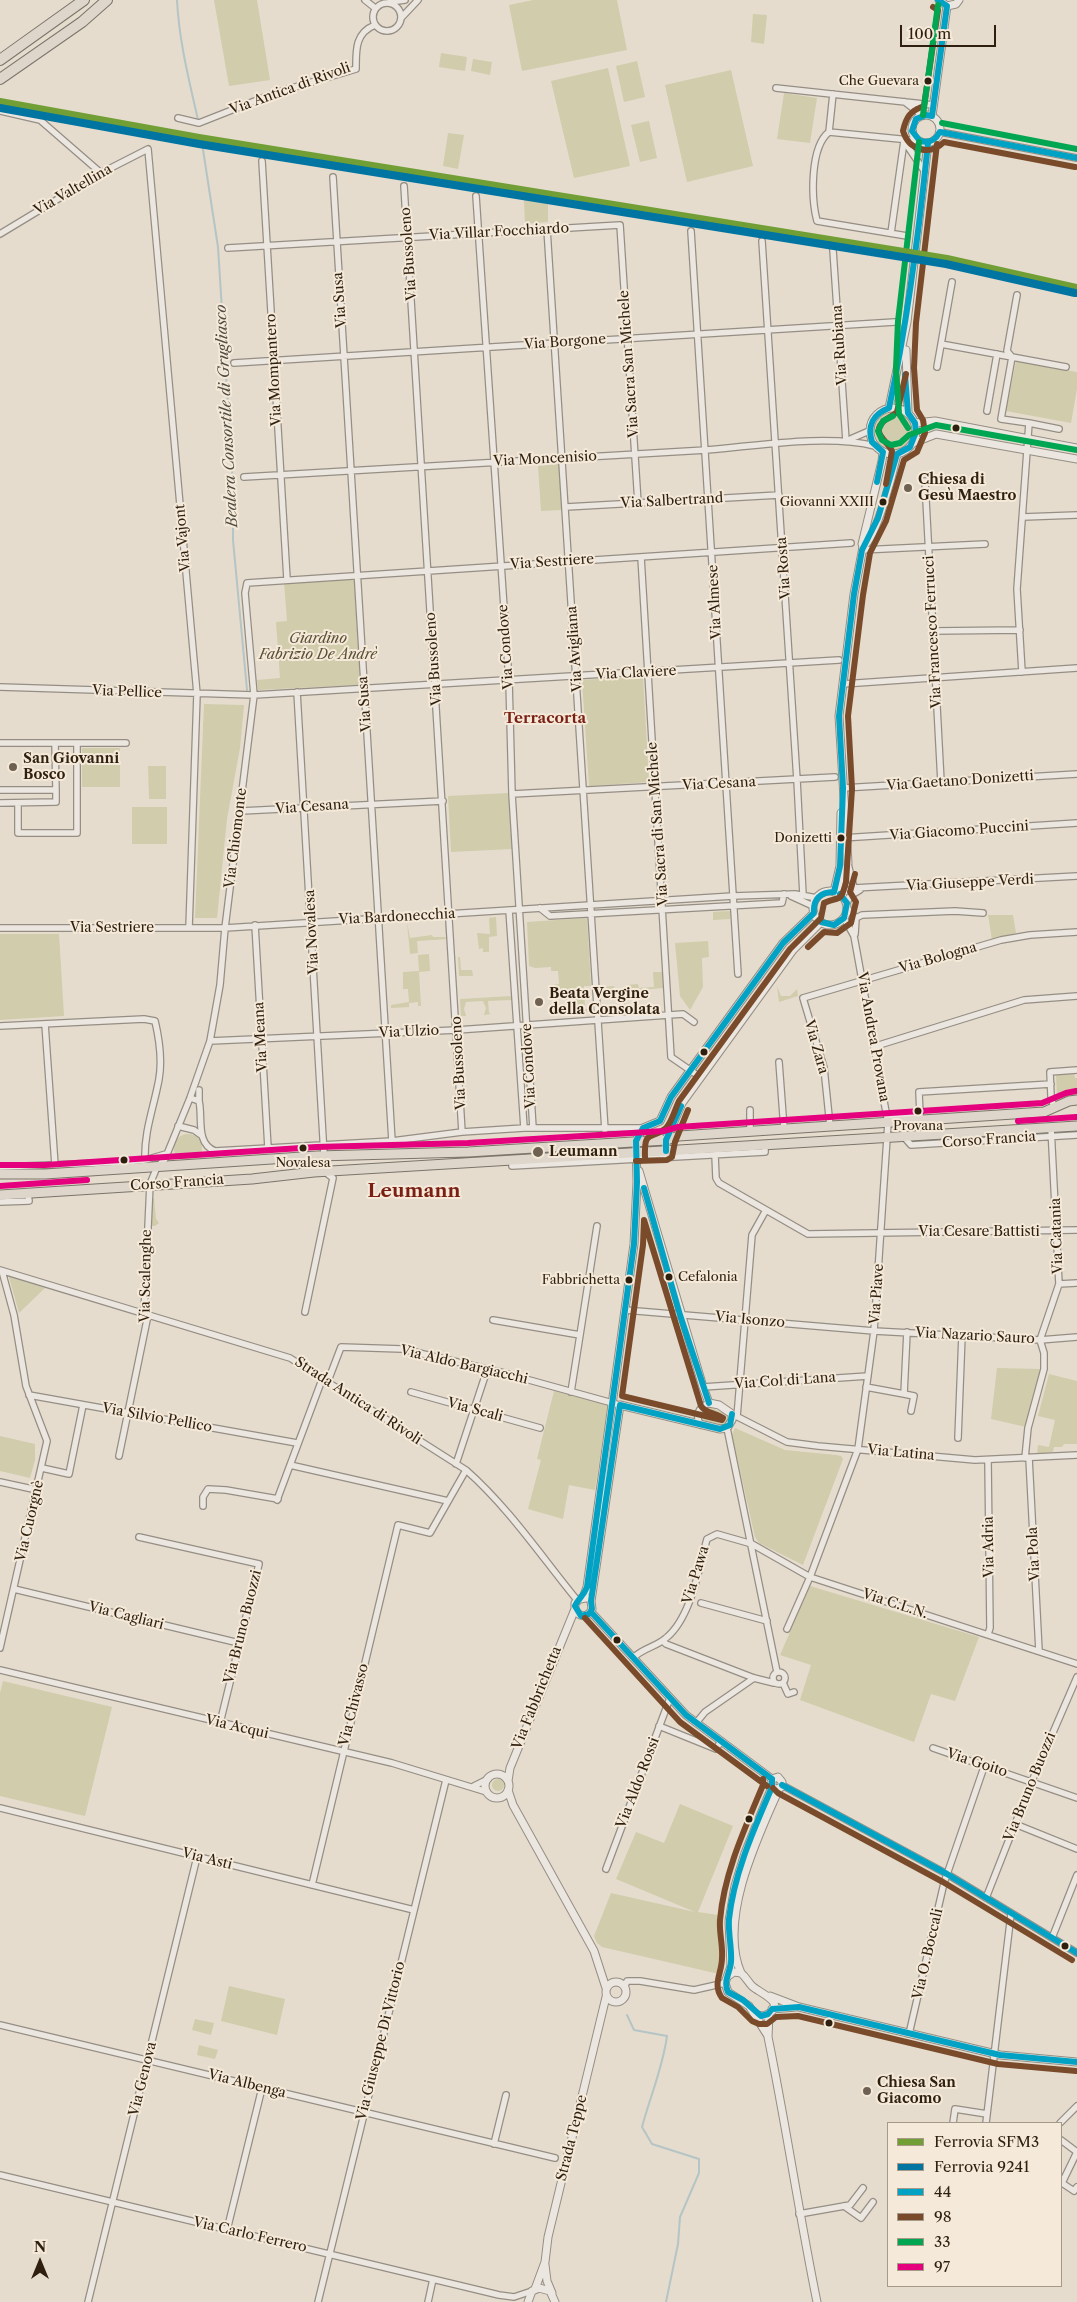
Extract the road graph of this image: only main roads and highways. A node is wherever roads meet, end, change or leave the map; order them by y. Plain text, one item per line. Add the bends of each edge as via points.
1 (84, 0) edge
2 (107, 0) edge
3 (0, 60) edge
4 (0, 79) edge
5 (1077, 1100) edge
6 (1077, 1126) edge
7 (0, 1174) edge
8 (0, 1195) edge

1 - 3 highway
2 - 4 highway via 82,22
5 - 7 main road, Corso Francia via 1044,1112 920,1117 679,1136 666,1140
6 - 8 main road, Corso Francia via 1052,1132 666,1151 637,1159 468,1162

